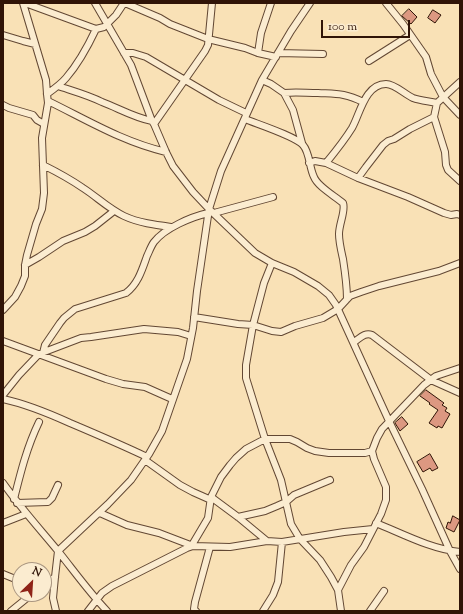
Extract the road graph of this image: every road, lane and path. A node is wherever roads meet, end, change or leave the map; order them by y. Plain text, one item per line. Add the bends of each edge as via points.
1 (24, 3) edge
2 (95, 3) edge
3 (125, 3) edge
4 (212, 3) edge
5 (271, 3) edge
6 (310, 3) edge
7 (386, 3) edge
8 (107, 24) junction
9 (96, 29) junction
10 (3, 35) edge
11 (410, 35) junction
12 (208, 39) junction
13 (35, 44) junction
14 (124, 53) junction
15 (258, 53) junction
16 (322, 54) dead end
17 (277, 55) junction
18 (369, 61) dead end
19 (186, 80) junction
20 (262, 80) junction
21 (460, 82) edge
22 (58, 86) junction
23 (284, 93) junction
24 (443, 97) junction
25 (47, 98) junction
26 (363, 102) junction
27 (437, 103) junction
28 (4, 106) edge
29 (460, 115) edge
30 (246, 116) junction
31 (434, 118) junction
32 (153, 123) junction
33 (44, 124) junction
34 (302, 143) junction
35 (166, 152) junction
36 (309, 163) junction
37 (326, 163) junction
38 (43, 165) junction
39 (358, 178) junction
40 (460, 181) edge
41 (274, 197) dead end
42 (114, 211) junction
43 (210, 212) junction
44 (459, 212) edge
45 (172, 227) junction
46 (272, 262) junction
47 (460, 263) edge
48 (25, 265) junction
49 (347, 299) junction
50 (3, 300) edge
51 (9, 305) junction
52 (338, 309) junction
53 (3, 310) edge
54 (194, 317) junction
55 (253, 325) junction
56 (191, 336) junction
57 (3, 341) edge
58 (354, 342) junction
59 (41, 354) junction
60 (460, 368) edge
61 (431, 380) junction
62 (460, 393) edge
63 (3, 394) edge
64 (3, 399) edge
65 (172, 399) junction
66 (389, 421) junction
67 (39, 422) dead end
68 (265, 439) junction
69 (372, 450) junction
70 (146, 459) junction
71 (330, 480) dead end
72 (3, 483) edge
73 (58, 485) dead end
74 (211, 498) junction
75 (16, 501) junction
76 (286, 502) junction
77 (100, 513) junction
78 (26, 514) junction
79 (238, 517) junction
80 (376, 522) junction
81 (3, 523) edge
82 (373, 529) junction
83 (300, 539) junction
84 (267, 541) junction
85 (282, 542) junction
86 (193, 546) junction
87 (210, 546) junction
88 (58, 551) junction
89 (450, 551) junction
90 (460, 552) edge
91 (460, 569) edge
92 (54, 577) joint
93 (338, 590) junction
94 (384, 591) dead end
95 (97, 601) junction
96 (22, 602) edge
97 (54, 610) edge
98 (11, 611) edge
99 (88, 611) edge
100 (107, 611) edge
101 (196, 611) edge
102 (263, 611) edge
103 (341, 611) edge
104 (370, 611) edge

1 - 9 street
1 - 13 street
2 - 8 street
3 - 8 street
3 - 12 street
4 - 12 street
5 - 15 street via 261,33
6 - 17 street
7 - 11 street
8 - 9 street
8 - 14 street
9 - 22 street via 82,56
10 - 13 street
11 - 18 street
11 - 24 street via 426,57 431,74
12 - 15 street
12 - 19 street via 205,51
13 - 25 street via 46,80
14 - 19 street via 146,57
14 - 32 street
15 - 17 street
16 - 17 street
17 - 20 street
19 - 30 street
19 - 32 street
20 - 23 street
20 - 30 street
21 - 24 street
22 - 25 street
22 - 32 street via 100,100
23 - 26 street via 341,94
23 - 34 street via 293,110
24 - 27 street
24 - 29 street
25 - 33 street
25 - 35 street via 120,137
26 - 27 street via 375,88 387,84 415,98
26 - 37 street via 352,127
27 - 31 street
28 - 33 street via 32,115
30 - 34 street
30 - 43 street via 221,171
31 - 39 street via 388,141
31 - 40 street via 448,170
32 - 35 street
33 - 38 street
34 - 36 street
35 - 43 street via 173,166
36 - 37 street
36 - 49 street via 316,182 345,205 339,232
37 - 39 street
38 - 42 street via 63,175
38 - 48 street via 42,209
39 - 44 street via 444,213 451,215
41 - 43 street
42 - 45 street via 149,224
42 - 48 street via 95,226 63,241
43 - 45 street
43 - 46 street via 256,253
43 - 54 street
45 - 59 street via 153,242 132,289 75,309 60,323
46 - 52 street via 318,286 329,295
46 - 55 street
47 - 49 street via 379,286
48 - 51 street via 21,286
49 - 52 street
50 - 51 street
51 - 53 street
52 - 55 street via 323,318 281,332
52 - 58 street
54 - 55 street
54 - 56 street
55 - 68 street via 246,378
56 - 59 street via 144,328 81,338
56 - 65 street
57 - 59 street
58 - 61 street via 365,334 370,334
58 - 66 street
59 - 63 street
59 - 65 street via 106,379 145,387
60 - 61 street
61 - 62 street
61 - 66 street
64 - 70 street via 18,402 116,442
65 - 70 street via 162,430
66 - 69 street via 379,433
66 - 89 street
67 - 75 street via 30,440
68 - 69 street via 290,440 315,451 329,453
68 - 74 street via 246,449 230,465 215,487
68 - 76 street via 281,480
69 - 80 street via 386,487 386,500
70 - 74 street via 180,485
70 - 77 street via 131,480
71 - 76 street via 294,495
72 - 75 street
73 - 75 street via 48,502
74 - 79 street
74 - 86 street via 208,518
75 - 78 street
76 - 79 street via 265,511
76 - 83 street via 291,524
77 - 86 street via 127,525 159,533
77 - 88 street
78 - 81 street
78 - 88 street
79 - 84 street
80 - 82 street
80 - 89 street via 424,543
82 - 83 street
82 - 93 street
83 - 85 street
83 - 93 street via 320,560
84 - 85 street
84 - 87 street via 230,547
85 - 102 street via 278,582
86 - 87 street
86 - 95 street via 112,586 102,593
87 - 101 street via 195,602
88 - 92 street
88 - 95 street
89 - 90 street
89 - 91 street
92 - 97 street
93 - 103 street
94 - 104 street
95 - 99 street
95 - 100 street
96 - 98 street

